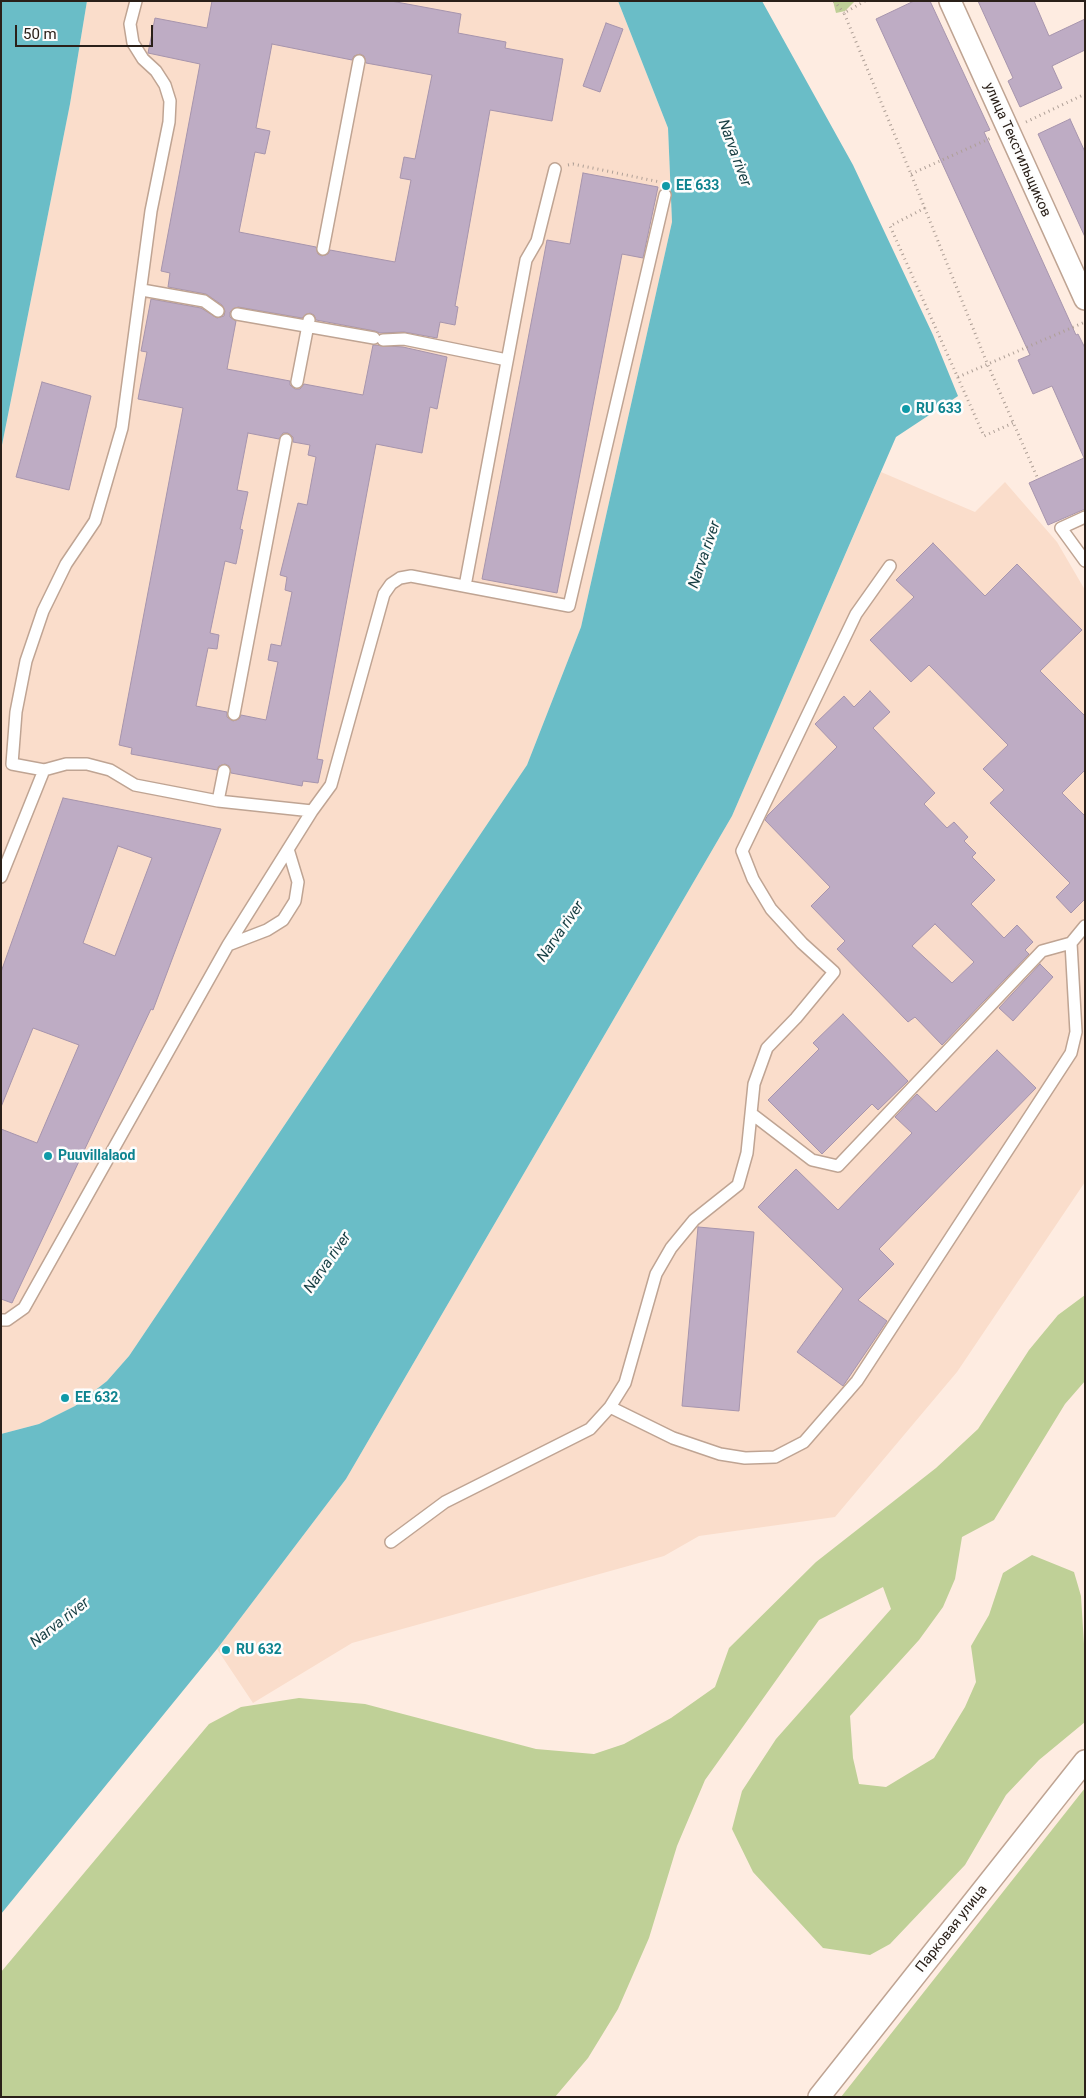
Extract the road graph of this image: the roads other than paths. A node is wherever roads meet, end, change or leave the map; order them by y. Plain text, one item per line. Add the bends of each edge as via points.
1 (136, 1) edge
2 (950, 1) edge
3 (359, 61) dead end
4 (556, 169) road end
5 (665, 195) road end
6 (323, 249) dead end
7 (142, 290) junction
8 (1085, 299) edge
9 (218, 310) dead end
10 (237, 314) dead end
11 (309, 323) junction
12 (507, 360) junction
13 (297, 382) dead end
14 (286, 440) dead end
15 (1085, 517) edge
16 (1085, 561) edge
17 (890, 566) dead end
18 (465, 586) junction
19 (234, 714) dead end
20 (44, 770) junction
21 (224, 772) dead end
22 (218, 801) junction
23 (312, 811) junction
24 (288, 849) junction
25 (1, 877) edge
26 (1085, 926) edge
27 (1071, 943) junction
28 (228, 945) junction
29 (752, 1114) junction
30 (1, 1320) edge
31 (610, 1407) junction
32 (391, 1542) dead end
33 (1085, 1761) edge
34 (819, 2097) edge

1 - 7 lane via 130,24 133,43 166,85 170,101 169,122 151,210
2 - 8 street, улица Текстильщиков
3 - 6 lane
4 - 12 lane via 537,241 526,260
5 - 18 lane via 569,606
7 - 9 lane via 204,301
7 - 20 lane via 122,428 95,521 66,564 43,611 22,678 12,764
10 - 11 lane
11 - 12 lane via 378,339 404,339
11 - 13 lane
12 - 18 lane
14 - 19 lane
15 - 16 lane via 1061,528
17 - 29 lane via 856,614 742,851 753,879 771,909 802,944 834,972 767,1048 754,1084
18 - 23 lane via 411,576 400,578 384,594 331,785
20 - 22 lane via 66,764 87,764 110,770 135,785
20 - 25 lane
21 - 22 lane
22 - 23 lane
23 - 24 lane
24 - 28 lane
24 - 28 lane via 298,882 295,901 283,920
26 - 27 lane
27 - 29 lane via 1042,951 838,1166 812,1160
27 - 31 lane via 1076,1032 1071,1053 857,1381 804,1442 774,1457 745,1458 720,1454 673,1438
28 - 30 lane via 24,1308 7,1320
29 - 31 lane via 738,1185 694,1220 671,1248 656,1274 625,1383
31 - 32 lane via 590,1429 445,1502
33 - 34 street, Парковая улица

